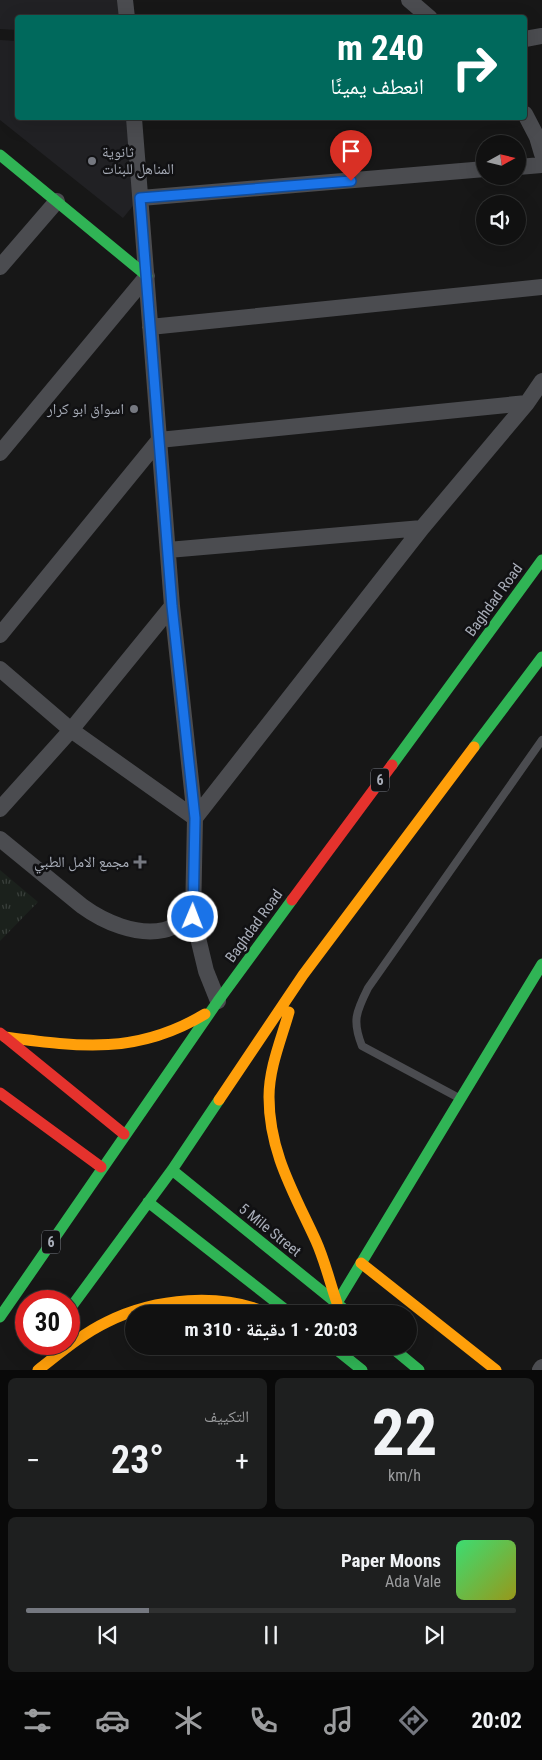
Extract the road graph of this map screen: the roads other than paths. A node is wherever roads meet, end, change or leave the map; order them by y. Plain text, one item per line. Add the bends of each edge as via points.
1 (125, 0) edge
2 (409, 0) edge
3 (127, 15) edge
4 (426, 15) edge
5 (542, 36) edge
6 (527, 39) edge
7 (527, 118) edge
8 (134, 120) edge
9 (542, 154) edge
10 (0, 155) edge
11 (542, 165) edge
12 (526, 166) edge
13 (476, 171) edge
14 (140, 198) junction
15 (56, 201) junction
16 (0, 267) edge
17 (147, 276) junction
18 (542, 286) edge
19 (150, 327) junction
20 (542, 381) edge
21 (527, 403) junction
22 (159, 440) junction
23 (0, 454) edge
24 (422, 528) junction
25 (168, 550) junction
26 (542, 560) edge
27 (172, 606) junction
28 (0, 635) edge
29 (542, 657) edge
30 (0, 669) edge
31 (71, 730) junction
32 (542, 740) edge
33 (0, 809) edge
34 (195, 818) junction
35 (0, 839) edge
36 (193, 917) junction
37 (542, 964) edge
38 (303, 975) junction
39 (215, 1004) junction
40 (3, 1034) edge
41 (0, 1093) edge
42 (460, 1099) junction
43 (124, 1134) junction
44 (101, 1167) junction
45 (172, 1170) junction
46 (148, 1202) junction
47 (361, 1263) junction
48 (80, 1295) edge
49 (337, 1303) junction
50 (164, 1305) edge
51 (249, 1305) edge
52 (280, 1305) edge
53 (339, 1305) edge
54 (125, 1315) edge
55 (0, 1317) edge
56 (343, 1355) edge
57 (401, 1355) edge
58 (35, 1357) dead end
59 (25, 1370) edge
60 (38, 1370) edge
61 (362, 1370) edge
62 (420, 1370) edge
63 (496, 1370) edge

1 - 3 street
2 - 4 street
5 - 6 street
7 - 9 street
8 - 14 street
10 - 15 main road
11 - 12 street
13 - 14 street
14 - 17 street
15 - 16 street
15 - 17 main road
17 - 19 street
17 - 23 street
18 - 19 street
19 - 22 street
20 - 21 street
21 - 22 street
21 - 24 street
22 - 25 street
22 - 28 street
24 - 25 street
24 - 34 street
25 - 27 street
26 - 39 main road, Baghdad Road / 6
27 - 31 street
27 - 34 street
29 - 38 main road
30 - 31 street
31 - 33 street
31 - 34 street
32 - 42 lane via 368,988 357,1010 356,1029 362,1046
34 - 36 street
35 - 36 street via 82,906 115,924 139,930 164,930
36 - 39 street
37 - 42 main road
38 - 45 main road
38 - 49 main road via 272,1068 270,1124 280,1166 317,1244
39 - 40 main road via 183,1027 163,1035 108,1046 68,1046
39 - 43 main road, Baghdad Road / 6
40 - 43 main road
41 - 44 main road
42 - 47 main road
43 - 44 main road, Baghdad Road / 6
44 - 55 main road, Baghdad Road / 6
45 - 46 main road
45 - 49 main road, 5 Mile Street
46 - 48 main road
46 - 52 main road
47 - 49 main road
47 - 63 main road
49 - 53 main road, 5 Mile Street
50 - 51 main road via 224,1302
54 - 60 main road via 90,1332
56 - 61 main road
57 - 62 main road
58 - 59 main road

